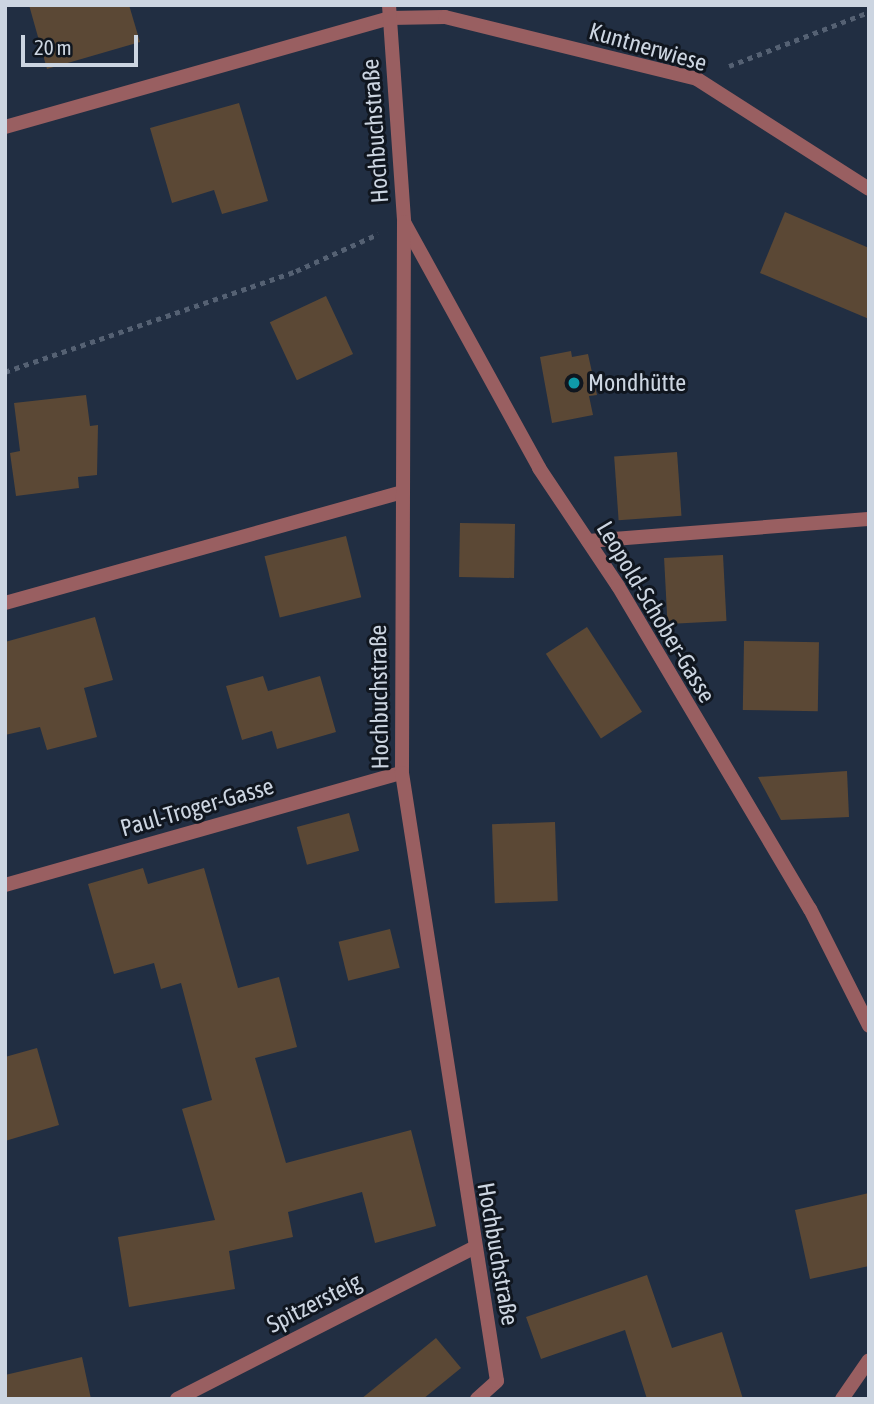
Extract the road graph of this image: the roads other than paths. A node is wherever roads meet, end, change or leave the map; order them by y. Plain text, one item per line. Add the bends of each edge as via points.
1 (389, 12) edge
2 (5, 127) edge
3 (869, 189) edge
4 (404, 222) junction
5 (400, 493) junction
6 (868, 519) edge
7 (588, 541) junction
8 (5, 603) edge
9 (402, 773) junction
10 (5, 885) edge
11 (869, 1026) edge
12 (472, 1248) junction
13 (869, 1360) edge
14 (177, 1399) edge
15 (477, 1399) edge
16 (842, 1399) edge

1 - 2 street, Kuntnerwiese
1 - 3 street, Kuntnerwiese via 445,17 697,79
1 - 4 street, Hochbuchstraße
4 - 5 street, Hochbuchstraße
4 - 7 street, Leopold-Schober-Gasse via 532,456
5 - 8 street
5 - 9 street, Hochbuchstraße
6 - 7 street
7 - 11 street, Leopold-Schober-Gasse via 810,909
9 - 10 street, Paul-Troger-Gasse
9 - 12 street, Hochbuchstraße
12 - 14 street, Spitzersteig
12 - 15 street, Hochbuchstraße via 497,1381
13 - 16 street

